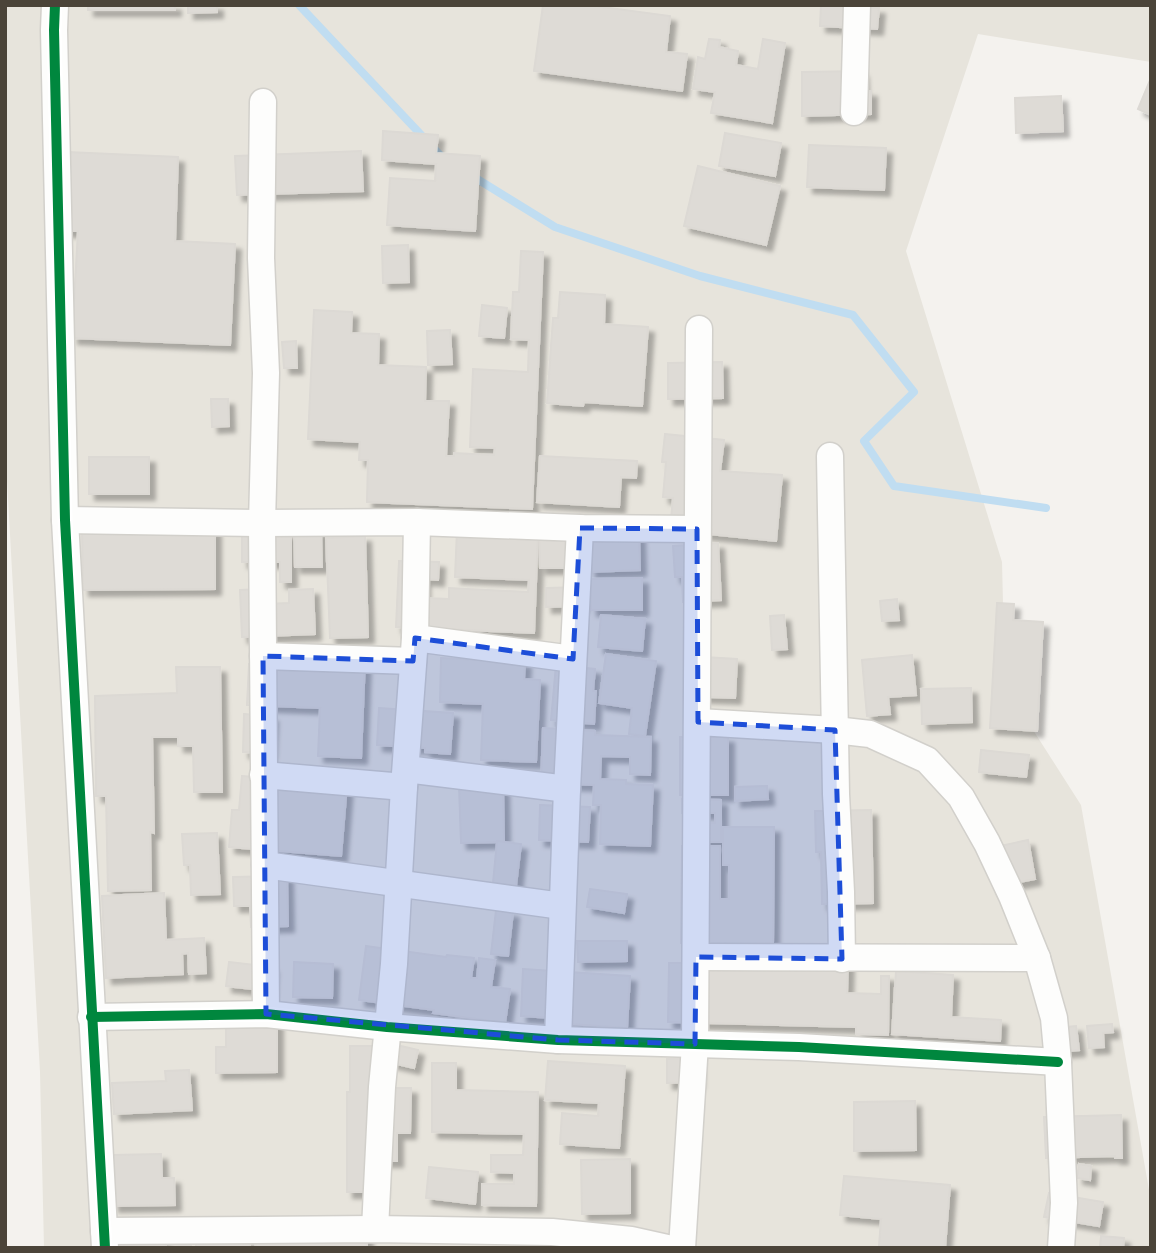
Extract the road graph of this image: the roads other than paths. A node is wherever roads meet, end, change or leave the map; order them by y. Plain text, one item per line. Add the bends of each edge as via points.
1 (55, 5) edge
2 (857, 5) edge
3 (263, 102) dead end
4 (855, 112) dead end
5 (699, 329) dead end
6 (830, 456) dead end
7 (65, 520) junction
8 (417, 522) junction
9 (262, 523) junction
10 (580, 528) junction
11 (698, 528) junction
12 (414, 650) junction
13 (263, 656) junction
14 (573, 659) junction
15 (698, 722) junction
16 (835, 730) junction
17 (263, 775) junction
18 (405, 778) junction
19 (567, 789) junction
20 (265, 865) junction
21 (398, 883) junction
22 (562, 906) junction
23 (696, 957) junction
24 (1037, 958) junction
25 (842, 959) junction
26 (266, 1014) junction
27 (92, 1017) junction
28 (387, 1027) junction
29 (558, 1040) junction
30 (695, 1044) junction
31 (1058, 1062) junction
32 (375, 1229) junction
33 (104, 1239) edge
34 (667, 1248) edge
35 (682, 1248) edge
36 (1061, 1248) edge

1 - 7 street
2 - 4 street
3 - 9 street via 261,258 266,373
5 - 11 street
6 - 16 street
7 - 9 street
7 - 27 street
8 - 9 street
8 - 10 street
8 - 12 street
9 - 13 street
10 - 11 street
10 - 14 street
11 - 15 street
12 - 13 street
12 - 14 street
12 - 18 street
13 - 17 street
14 - 19 street
15 - 16 street
15 - 23 street
16 - 24 street via 870,734 927,761 961,797 1007,885
16 - 25 street
17 - 18 street
17 - 20 street
18 - 19 street
18 - 21 street
19 - 22 street
20 - 21 street
20 - 26 street
21 - 22 street
21 - 28 street
22 - 29 street
23 - 25 street
23 - 30 street
24 - 25 street
24 - 31 street via 1054,1017
26 - 27 street
26 - 28 street
27 - 33 street
28 - 29 street
28 - 32 street
29 - 30 street
30 - 31 street
30 - 35 street
31 - 36 street via 1064,1203
32 - 33 street
32 - 34 street via 552,1232

